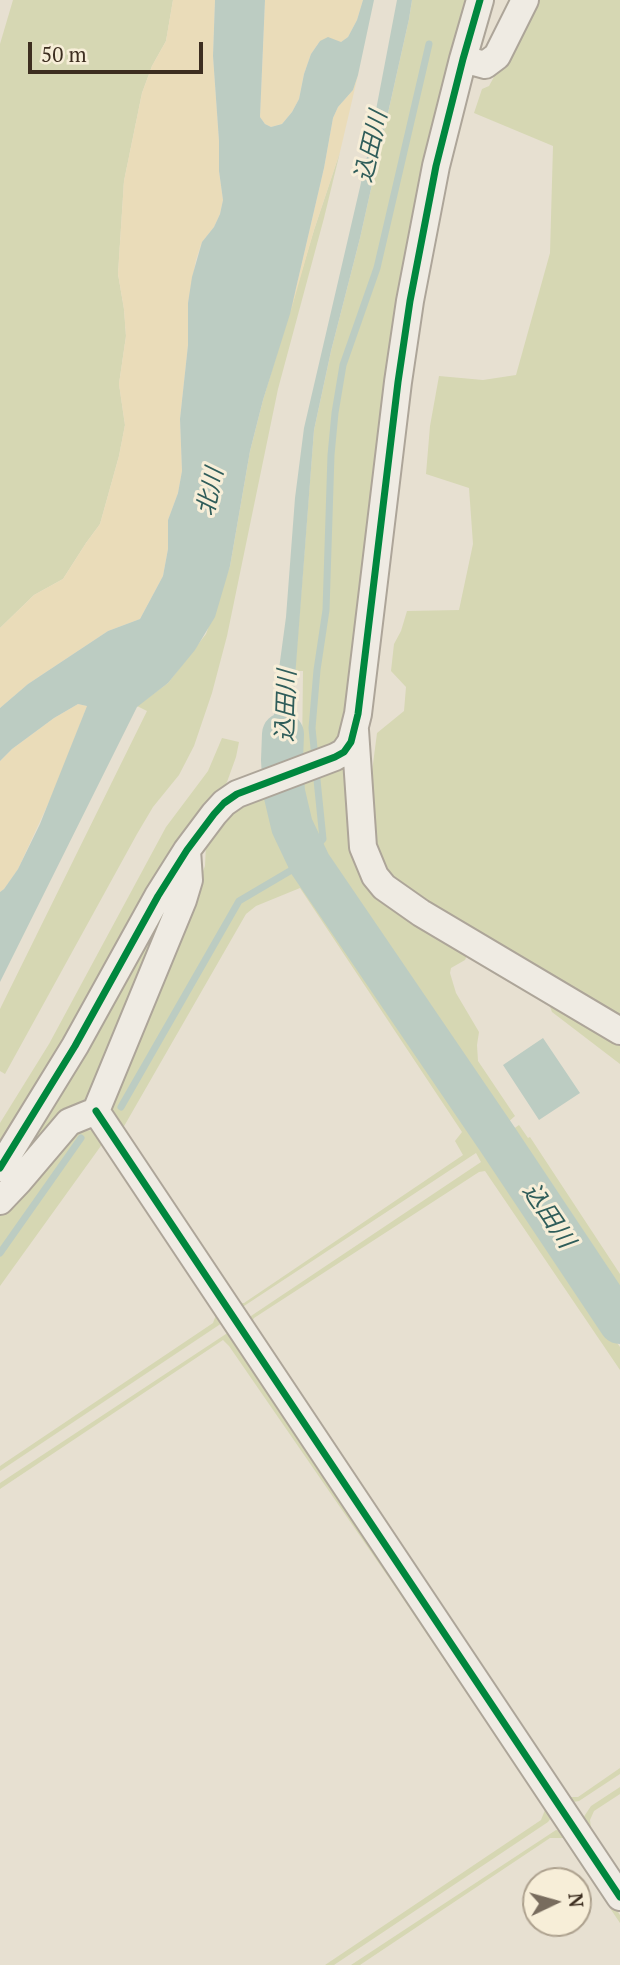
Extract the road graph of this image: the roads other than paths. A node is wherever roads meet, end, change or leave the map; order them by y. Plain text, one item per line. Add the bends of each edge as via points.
1 (480, 0) edge
2 (525, 0) edge
3 (463, 59) junction
4 (355, 730) junction
5 (187, 850) junction
6 (620, 1031) edge
7 (96, 1111) junction
8 (0, 1168) edge
9 (0, 1201) edge
10 (620, 1897) edge

1 - 3 street
2 - 3 street via 497,56 485,65
3 - 4 street via 410,301
4 - 5 street via 344,752 224,803
4 - 6 street via 363,847 384,887
5 - 7 street via 190,880
5 - 8 street
7 - 9 street via 69,1122
7 - 10 street

